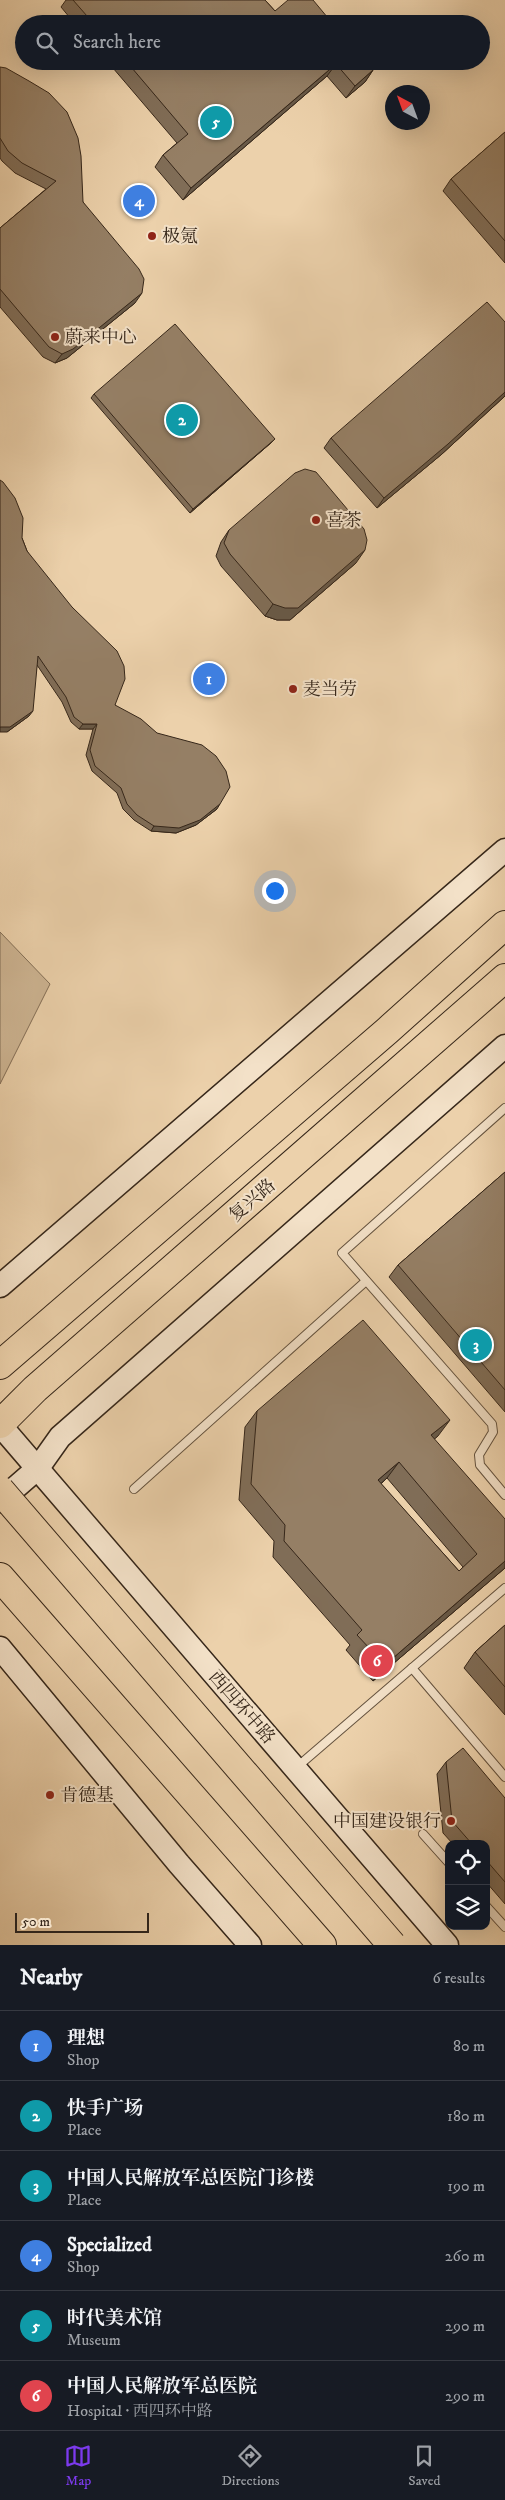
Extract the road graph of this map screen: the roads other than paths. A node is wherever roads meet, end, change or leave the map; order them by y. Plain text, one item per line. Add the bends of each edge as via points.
1 (505, 850) edge
2 (505, 925) edge
3 (505, 978) edge
4 (505, 1046) edge
5 (505, 1108) edge
6 (366, 1281) junction
7 (0, 1286) edge
8 (0, 1365) edge
9 (0, 1424) edge
10 (38, 1468) junction
11 (134, 1488) dead end
12 (0, 1490) edge
13 (505, 1495) edge
14 (0, 1501) edge
15 (0, 1577) edge
16 (505, 1588) edge
17 (0, 1648) edge
18 (412, 1668) junction
19 (296, 1768) junction
20 (505, 1777) edge
21 (423, 1834) dead end
22 (445, 1859) edge
23 (490, 1911) edge
24 (505, 1928) edge
25 (250, 1945) edge
26 (322, 1945) edge
27 (392, 1945) edge
28 (448, 1945) edge

1 - 7 street
2 - 8 highway
3 - 9 highway, 复兴路 via 35,1389
4 - 10 street via 60,1437
5 - 6 lane via 342,1253
6 - 11 lane
6 - 13 lane via 492,1424 493,1432 479,1455 480,1465
9 - 10 street, 西四环中路
10 - 14 street
10 - 19 street, 西四环中路
12 - 27 highway, bridge
15 - 26 highway
16 - 18 lane
17 - 25 street
18 - 19 lane
18 - 20 lane
19 - 28 street, 西四环中路
21 - 22 lane
23 - 24 lane

